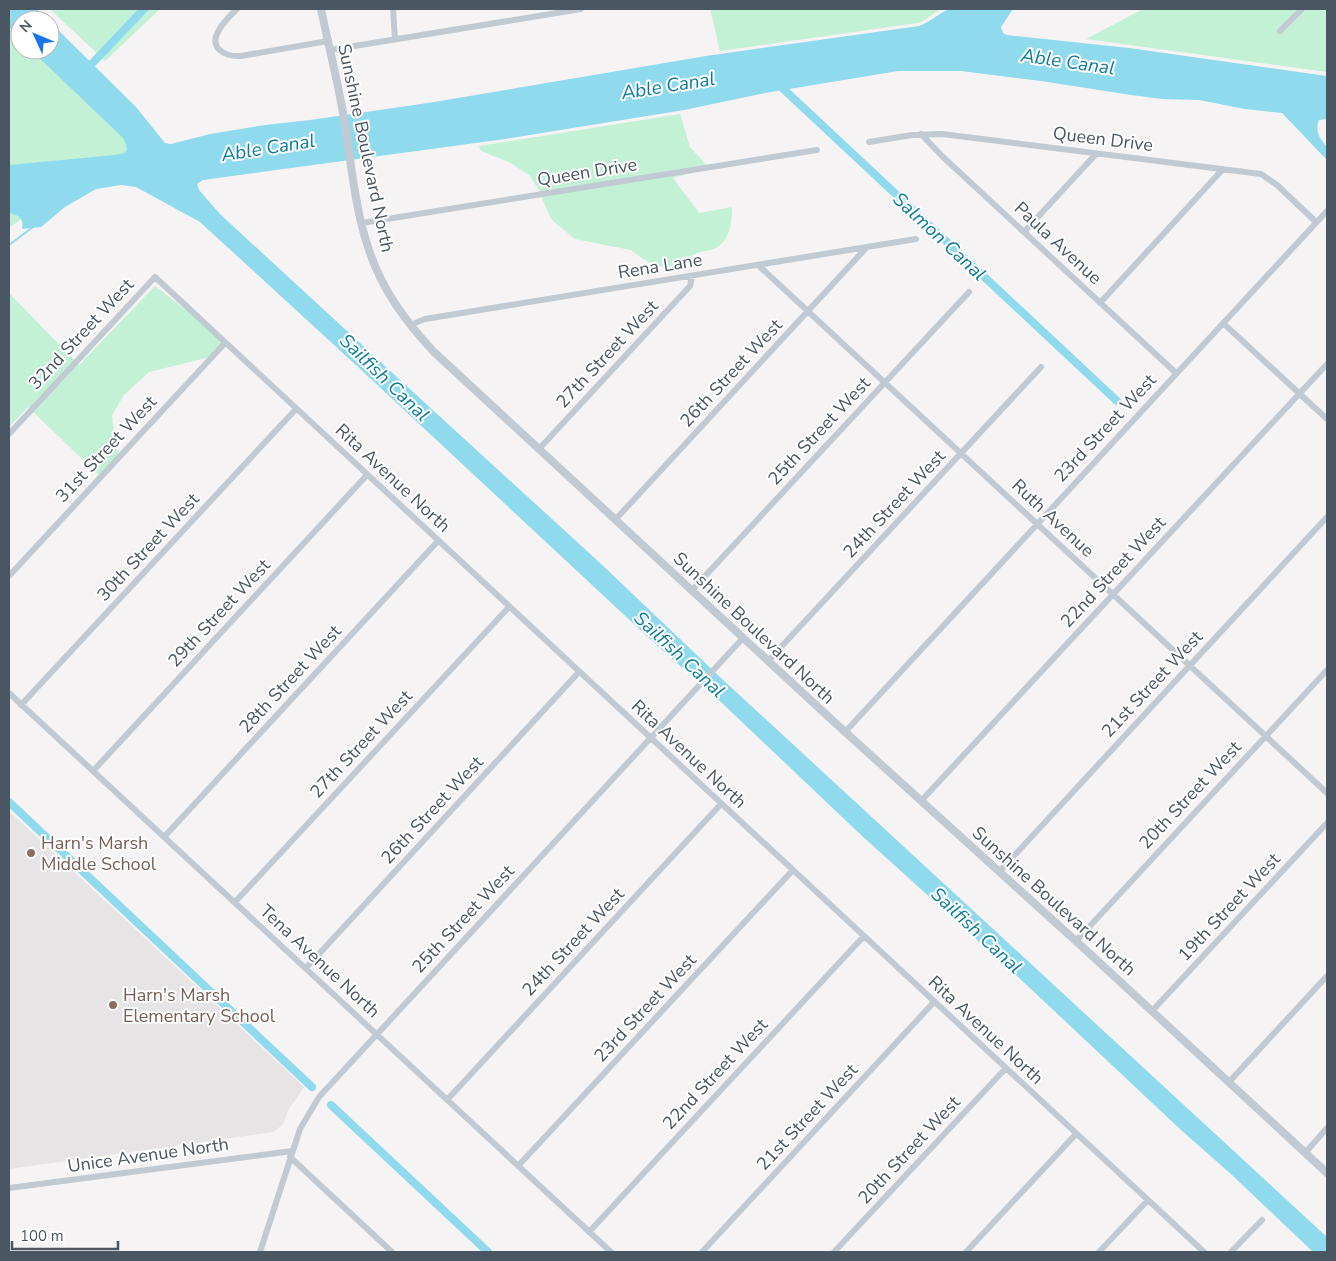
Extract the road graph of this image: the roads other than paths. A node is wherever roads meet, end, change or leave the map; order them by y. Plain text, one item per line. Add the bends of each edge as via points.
1 (238, 9) edge
2 (321, 9) edge
3 (394, 9) edge
4 (582, 9) edge
5 (1302, 9) edge
6 (1280, 31) dead end
7 (395, 39) junction
8 (329, 45) junction
9 (921, 134) junction
10 (869, 142) dead end
11 (817, 150) dead end
12 (1096, 154) junction
13 (1223, 169) junction
14 (1327, 211) edge
15 (1316, 222) junction
16 (362, 223) junction
17 (1024, 232) junction
18 (916, 239) dead end
19 (867, 247) junction
20 (758, 265) junction
21 (692, 276) junction
22 (155, 277) joint
23 (969, 292) dead end
24 (1100, 303) junction
25 (808, 312) junction
26 (1223, 323) junction
27 (410, 325) junction
28 (225, 343) junction
29 (1327, 364) edge
30 (1041, 367) dead end
31 (1176, 373) junction
32 (885, 382) junction
33 (1300, 393) junction
34 (296, 409) junction
35 (1327, 419) edge
36 (9, 434) edge
37 (539, 449) junction
38 (961, 453) junction
39 (367, 475) junction
40 (1327, 517) edge
41 (616, 520) junction
42 (1037, 524) junction
43 (438, 541) junction
44 (9, 576) edge
45 (692, 590) junction
46 (1113, 594) junction
47 (509, 607) junction
48 (743, 638) junction
49 (768, 661) junction
50 (1190, 665) junction
51 (1327, 670) edge
52 (579, 672) junction
53 (9, 693) edge
54 (21, 705) junction
55 (845, 732) junction
56 (1266, 736) junction
57 (651, 739) junction
58 (93, 771) junction
59 (1327, 793) edge
60 (922, 801) junction
61 (721, 804) junction
62 (1327, 823) edge
63 (164, 837) junction
64 (793, 870) junction
65 (999, 872) junction
66 (235, 902) junction
67 (864, 936) junction
68 (1076, 941) junction
69 (306, 968) junction
70 (1327, 976) edge
71 (934, 1002) junction
72 (1152, 1011) junction
73 (376, 1034) junction
74 (1006, 1068) junction
75 (1229, 1082) junction
76 (447, 1100) junction
77 (1327, 1128) edge
78 (1076, 1134) junction
79 (1305, 1153) junction
80 (291, 1154) junction
81 (518, 1166) junction
82 (1327, 1173) edge
83 (9, 1188) edge
84 (1148, 1200) junction
85 (1262, 1220) dead end
86 (589, 1232) junction
87 (260, 1252) edge
88 (392, 1252) edge
89 (611, 1252) edge
90 (702, 1252) edge
91 (834, 1252) edge
92 (966, 1252) edge
93 (1099, 1252) edge
94 (1204, 1252) edge
95 (1231, 1252) edge

1 - 8 street via 217,32 217,48 223,54 241,56
2 - 8 street, Sunshine Boulevard North
3 - 7 street
4 - 7 street
5 - 6 street
7 - 8 street
8 - 16 street, Sunshine Boulevard North
9 - 10 street, Queen Drive
9 - 12 street, Queen Drive
9 - 17 street, Paula Avenue
11 - 16 street, Queen Drive
12 - 13 street, Queen Drive
12 - 17 street
13 - 15 street, Queen Drive via 1261,174
13 - 24 street
14 - 15 street, 23rd Street West
15 - 26 street, 23rd Street West
16 - 27 street, Sunshine Boulevard North via 370,254 383,283
17 - 24 street, Paula Avenue
18 - 19 street, Rena Lane
19 - 20 street, Rena Lane
19 - 25 street, 26th Street West
20 - 21 street, Rena Lane
20 - 25 street, Ruth Avenue
21 - 27 street, Rena Lane via 425,319
21 - 37 street, 27th Street West via 690,286
22 - 28 street, Rita Avenue North
22 - 36 street, 32nd Street West
23 - 32 street, 25th Street West
24 - 31 street, Paula Avenue
25 - 32 street, Ruth Avenue
25 - 41 street, 26th Street West
26 - 31 street, 23rd Street West
26 - 33 street
27 - 37 street, Sunshine Boulevard North via 434,352
28 - 34 street, Rita Avenue North
28 - 44 street, 31st Street West
29 - 33 street, 22nd Street West
30 - 38 street, 24th Street West
31 - 42 street, 23rd Street West
32 - 38 street, Ruth Avenue
32 - 45 street, 25th Street West
33 - 35 street
33 - 46 street, 22nd Street West
34 - 39 street, Rita Avenue North
34 - 54 street, 30th Street West
37 - 41 street, Sunshine Boulevard North
38 - 42 street, Ruth Avenue
38 - 49 street, 24th Street West
39 - 43 street, Rita Avenue North
39 - 58 street, 29th Street West
40 - 50 street, 21st Street West
41 - 45 street, Sunshine Boulevard North
42 - 46 street, Ruth Avenue
42 - 55 street, 23rd Street West
43 - 47 street, Rita Avenue North
43 - 63 street, 28th Street West
45 - 48 street, Sunshine Boulevard North
46 - 50 street, Ruth Avenue
46 - 60 street, 22nd Street West
47 - 52 street, Rita Avenue North
47 - 66 street, 27th Street West
48 - 49 street, Sunshine Boulevard North
48 - 57 street, 25th Street West
49 - 55 street, Sunshine Boulevard North
50 - 56 street, Ruth Avenue
50 - 65 street, 21st Street West
51 - 56 street, 20th Street West
52 - 57 street, Rita Avenue North
52 - 69 street, 26th Street West
53 - 54 street, Tena Avenue North
54 - 58 street, Tena Avenue North
55 - 60 street, Sunshine Boulevard North
56 - 59 street, Ruth Avenue
56 - 68 street, 20th Street West
57 - 61 street, Rita Avenue North
57 - 73 street, 25th Street West
58 - 63 street, Tena Avenue North
60 - 65 street, Sunshine Boulevard North
61 - 64 street, Rita Avenue North
61 - 76 street, 24th Street West
62 - 72 street, 19th Street West
63 - 66 street, Tena Avenue North
64 - 67 street, Rita Avenue North
64 - 81 street, 23rd Street West
65 - 68 street, Sunshine Boulevard North
66 - 69 street, Tena Avenue North
67 - 71 street, Rita Avenue North
67 - 86 street, 22nd Street West
68 - 72 street, Sunshine Boulevard North
69 - 73 street, Tena Avenue North
70 - 75 street
71 - 74 street, Rita Avenue North
71 - 90 street, 21st Street West
72 - 75 street, Sunshine Boulevard North
73 - 76 street, Tena Avenue North
73 - 80 street, 25th Street West via 319,1097 302,1124
74 - 78 street, Rita Avenue North
74 - 91 street, 20th Street West
75 - 79 street, Sunshine Boulevard North
76 - 81 street, Tena Avenue North
77 - 79 street
78 - 84 street, Rita Avenue North
78 - 92 street
79 - 82 street, Sunshine Boulevard North
80 - 83 street, Unice Avenue North
80 - 87 street, 25th Street West
80 - 88 street
81 - 86 street, Tena Avenue North
84 - 93 street
84 - 94 street, Rita Avenue North
85 - 95 street
86 - 89 street, Tena Avenue North

